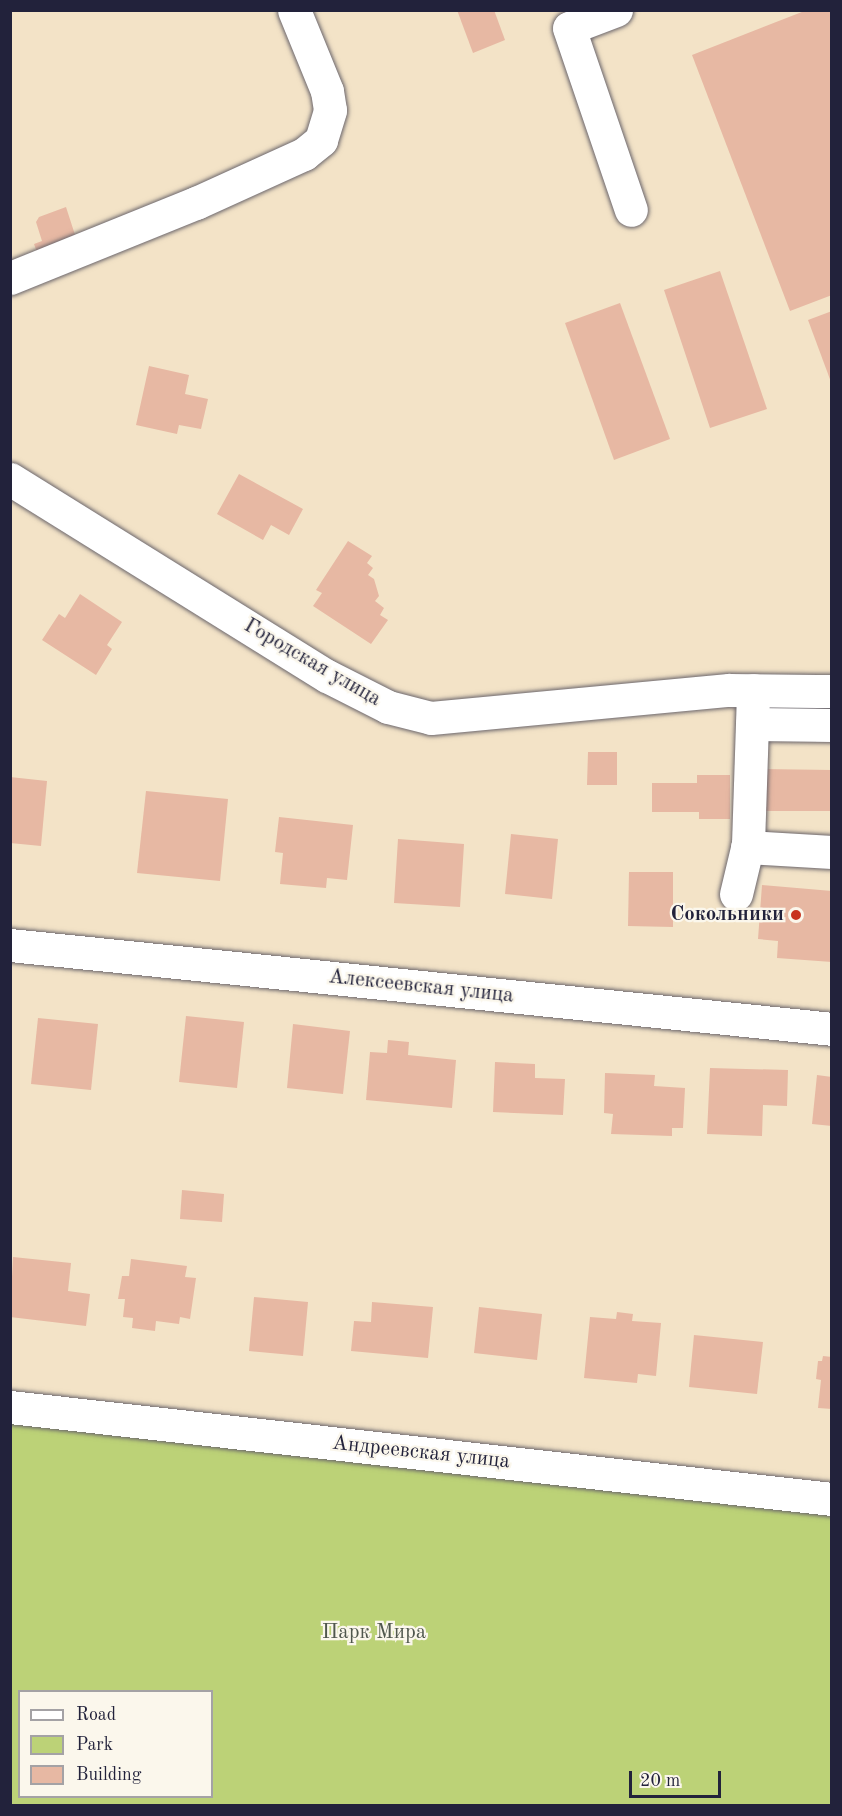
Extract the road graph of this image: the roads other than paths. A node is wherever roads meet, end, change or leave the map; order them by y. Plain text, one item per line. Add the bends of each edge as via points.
1 (294, 10) edge
2 (616, 10) edge
3 (631, 210) dead end
4 (10, 278) edge
5 (10, 479) edge
6 (753, 690) junction
7 (831, 691) edge
8 (752, 724) junction
9 (831, 725) edge
10 (747, 847) junction
11 (831, 852) edge
12 (736, 894) dead end
13 (10, 945) edge
14 (831, 1029) edge
15 (10, 1407) edge
16 (831, 1499) edge

1 - 4 street via 327,91 330,110 321,140 304,154 196,203
2 - 3 street via 569,28
5 - 6 street, Городская улица via 327,676 388,708 431,718
6 - 7 street, Городская улица
6 - 8 street
8 - 9 street
8 - 10 street
10 - 11 street
10 - 12 street
13 - 14 street, Алексеевская улица
15 - 16 street, Андреевская улица

